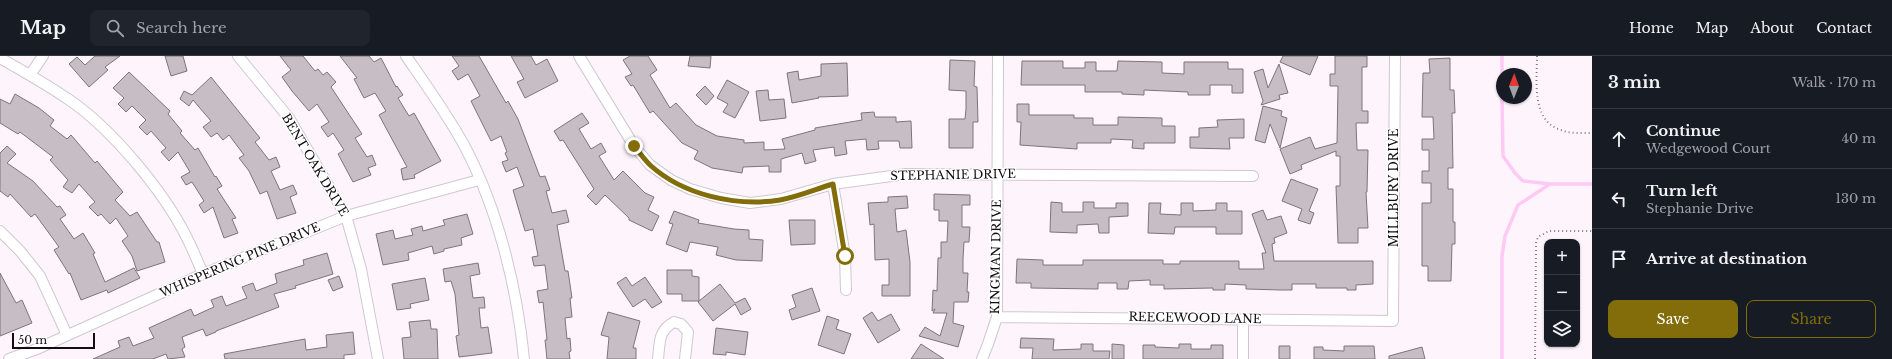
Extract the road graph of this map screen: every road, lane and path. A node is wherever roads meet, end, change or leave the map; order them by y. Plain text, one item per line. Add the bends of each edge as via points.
1 (42, 56) edge
2 (238, 56) edge
3 (406, 56) edge
4 (579, 56) edge
5 (998, 56) edge
6 (1395, 56) edge
7 (1537, 56) edge
8 (0, 58) edge
9 (30, 76) junction
10 (1592, 133) edge
11 (997, 174) junction
12 (1253, 176) dead end
13 (479, 180) junction
14 (833, 184) junction
15 (346, 216) junction
16 (1592, 231) edge
17 (0, 232) edge
18 (204, 274) junction
19 (846, 290) dead end
20 (997, 317) junction
21 (1243, 319) junction
22 (1393, 320) joint
23 (67, 335) junction
24 (9, 359) edge
25 (378, 359) edge
26 (524, 359) edge
27 (658, 359) edge
28 (685, 359) edge
29 (982, 359) edge
30 (1243, 359) edge
31 (1535, 359) edge

1 - 9 street
2 - 15 street, BENT OAK DRIVE via 289,118
3 - 13 street via 445,112 465,146
4 - 14 street, STEPHANIE DRIVE via 634,146 650,165 671,180 721,198 750,203 781,200
5 - 11 street, KINGMAN DRIVE
6 - 22 street, MILLBURY DRIVE
7 - 10 path via 1538,101 1544,119 1561,130
8 - 9 street
9 - 18 street via 69,99 105,130 166,204 186,235
11 - 12 street, STEPHANIE DRIVE
11 - 14 street, STEPHANIE DRIVE via 906,174
11 - 20 street, KINGMAN DRIVE
13 - 15 street, WHISPERING PINE DRIVE
13 - 26 street via 496,222 510,275
14 - 19 street via 845,256
15 - 18 street, WHISPERING PINE DRIVE
15 - 25 street, BENT OAK DRIVE via 361,269
16 - 31 path via 1549,231 1538,238
17 - 23 street via 20,251 40,276
18 - 23 street, WHISPERING PINE DRIVE
20 - 21 street, REECEWOOD LANE
20 - 29 street, KINGMAN DRIVE
21 - 22 street, REECEWOOD LANE
21 - 30 street
23 - 24 street, WHISPERING PINE DRIVE
27 - 28 street via 661,333 674,322 681,324 688,332

